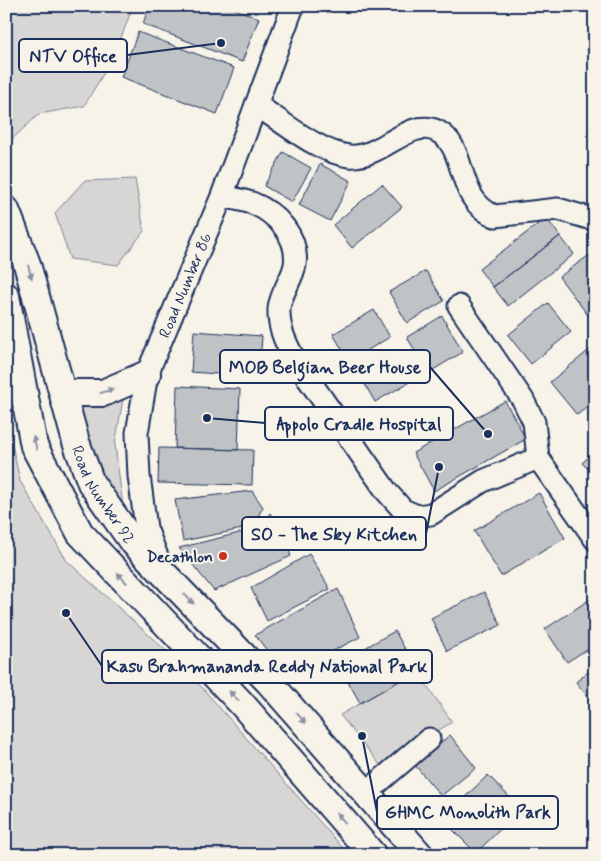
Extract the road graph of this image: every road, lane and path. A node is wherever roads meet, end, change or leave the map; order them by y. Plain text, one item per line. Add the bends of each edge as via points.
1 (293, 6) edge
2 (256, 105) junction
3 (222, 196) junction
4 (6, 210) edge
5 (595, 220) edge
6 (6, 296) edge
7 (459, 306) dead end
8 (147, 374) junction
9 (64, 393) junction
10 (538, 458) junction
11 (595, 539) edge
12 (163, 572) junction
13 (429, 739) dead end
14 (366, 793) junction
15 (373, 855) edge
16 (420, 855) edge

1 - 2 street, Road Number 86
2 - 3 street, Road Number 86
2 - 5 street via 317,144 341,155 373,154 410,130 437,131 447,139 458,159 471,197 485,212 495,216 558,209
3 - 8 street, Road Number 86
3 - 10 street via 252,203 279,219 290,234 294,266 279,306 282,336 387,492 403,510 417,516 430,514 483,481
4 -> 9 main road, Road Number 92 via 27,264
15 -> 6 main road via 242,704 80,533 34,446
7 - 10 street via 523,400 534,422
9 -> 8 main road via 103,393
8 - 12 street, Road Number 86 via 137,433 139,476 146,528
9 - 12 main road, Road Number 92 via 76,442 91,483 131,540
10 - 11 street
12 -> 14 main road, Road Number 92 via 268,681
13 - 14 street
14 - 16 main road, Road Number 92

